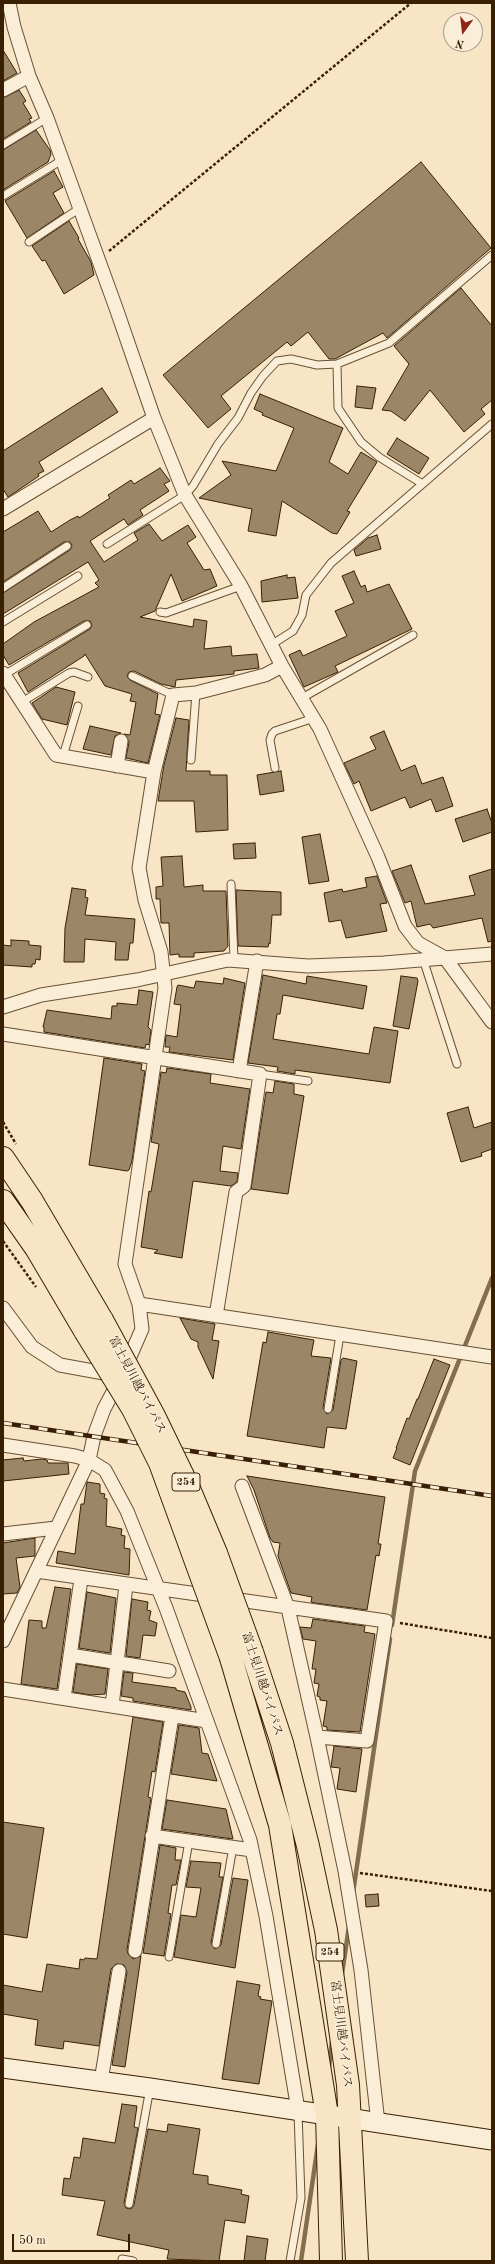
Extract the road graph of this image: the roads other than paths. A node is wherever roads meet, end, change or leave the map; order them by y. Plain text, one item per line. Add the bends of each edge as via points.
1 (9, 3) edge
2 (29, 76) junction
3 (3, 90) edge
4 (47, 118) junction
5 (3, 145) edge
6 (62, 160) junction
7 (3, 196) edge
8 (80, 208) junction
9 (28, 242) dead end
10 (492, 255) edge
11 (337, 364) junction
12 (154, 418) junction
13 (492, 424) edge
14 (421, 483) junction
15 (184, 495) junction
16 (3, 509) edge
17 (107, 544) dead end
18 (67, 546) dead end
19 (78, 576) dead end
20 (241, 586) junction
21 (3, 588) edge
22 (160, 612) dead end
23 (3, 622) edge
24 (87, 625) dead end
25 (413, 635) dead end
26 (271, 645) junction
27 (282, 666) junction
28 (4, 674) edge
29 (132, 676) dead end
30 (88, 677) dead end
31 (196, 693) junction
32 (173, 695) junction
33 (302, 698) junction
34 (22, 702) junction
35 (78, 706) dead end
36 (314, 718) junction
37 (121, 741) dead end
38 (63, 756) junction
39 (191, 760) dead end
40 (117, 766) junction
41 (275, 768) dead end
42 (154, 772) junction
43 (231, 884) dead end
44 (492, 954) edge
45 (445, 958) junction
46 (234, 960) junction
47 (423, 960) junction
48 (258, 961) junction
49 (164, 973) junction
50 (3, 1007) edge
51 (492, 1022) edge
52 (3, 1034) edge
53 (156, 1056) junction
54 (458, 1064) dead end
55 (239, 1071) junction
56 (260, 1074) junction
57 (308, 1081) dead end
58 (3, 1158) edge
59 (3, 1201) edge
60 (139, 1304) junction
61 (3, 1308) edge
62 (216, 1316) junction
63 (94, 1326) junction
64 (340, 1335) junction
65 (492, 1357) edge
66 (122, 1376) junction
67 (328, 1409) dead end
68 (3, 1445) edge
69 (89, 1460) junction
70 (242, 1486) dead end
71 (56, 1528) junction
72 (3, 1534) edge
73 (36, 1571) junction
74 (81, 1579) junction
75 (126, 1585) junction
76 (158, 1589) junction
77 (288, 1608) junction
78 (3, 1641) edge
79 (70, 1655) junction
80 (116, 1663) junction
81 (170, 1671) dead end
82 (3, 1688) edge
83 (64, 1698) junction
84 (112, 1706) junction
85 (172, 1716) junction
86 (207, 1721) junction
87 (317, 1737) junction
88 (152, 1836) junction
89 (188, 1841) junction
90 (233, 1847) junction
91 (252, 1850) junction
92 (216, 1944) dead end
93 (135, 1951) dead end
94 (169, 1957) dead end
95 (119, 1971) dead end
96 (3, 2068) edge
97 (101, 2081) junction
98 (150, 2088) junction
99 (298, 2110) junction
100 (327, 2115) junction
101 (351, 2119) junction
102 (378, 2123) junction
103 (492, 2140) edge
104 (129, 2204) dead end
105 (122, 2259) dead end
106 (133, 2261) edge
107 (290, 2261) edge
108 (331, 2261) edge
109 (357, 2261) edge

1 - 2 street
2 - 3 street
2 - 4 street
4 - 5 lane
4 - 6 street
6 - 7 lane
6 - 8 street
8 - 9 lane
8 - 12 street
10 - 11 lane via 389,343
11 - 14 lane via 338,408 361,442 379,457
11 - 15 lane via 318,365 291,358 277,361 263,376 193,486
12 - 15 street
12 - 16 street
13 - 14 lane
14 - 26 lane via 331,562 306,595 302,615 293,631
15 - 17 lane
15 - 20 street
18 - 21 lane
19 - 23 lane
20 - 22 lane via 166,613
20 - 26 street
24 - 28 lane
25 - 33 lane
26 - 27 street
27 - 31 street via 265,676
27 - 33 street
28 - 34 street
29 - 32 lane
30 - 34 lane via 74,672 69,673
31 - 32 street
31 - 39 lane
32 - 42 street
33 - 36 street
34 - 38 street via 50,749 56,755
35 - 38 lane
36 - 41 lane via 275,730 270,740
36 - 45 street via 378,857 405,926 418,943
37 - 40 street
38 - 40 street
40 - 42 street
42 - 49 street via 139,868
43 - 46 lane
44 - 45 street
45 - 47 street
45 - 51 street
46 - 48 street
46 - 49 street
47 - 48 street via 308,966
47 - 54 lane
48 - 55 street
49 - 50 street via 41,995
49 - 53 street via 165,988
52 - 53 street
53 - 55 street
53 - 60 street via 125,1264
55 - 56 street
56 - 57 lane
56 - 62 street via 244,1186 236,1192
58 - 63 highway, 富士見川越バイパス / 254 via 32,1201
59 - 63 highway, 富士見川越バイパス / 254
60 - 62 street
60 - 66 street via 142,1329
61 - 66 street via 32,1347 60,1365
62 - 64 street
63 - 100 highway, 富士見川越バイパス / 254, bridge via 160,1463 231,1658 280,1825
63 - 101 highway, 富士見川越バイパス / 254, bridge via 154,1416 187,1484 216,1553 282,1743 317,1882 335,1984
64 - 65 street
64 - 67 lane
66 - 69 street via 104,1409
68 - 69 street
69 - 71 street
69 - 76 street via 105,1470 127,1511
70 - 77 street
71 - 72 street
71 - 73 street
73 - 74 street
73 - 78 street
74 - 75 street
74 - 79 street
75 - 76 street
75 - 80 street
76 - 77 street
76 - 86 street
77 - 87 street
77 - 87 street via 386,1621 368,1741
79 - 80 street
79 - 83 street
80 - 81 street
80 - 84 street
82 - 83 street
83 - 84 street
84 - 85 street
85 - 86 street
85 - 88 street
86 - 91 street
87 - 102 street via 345,1870 361,1970
88 - 89 street
88 - 93 street
89 - 90 street
89 - 94 lane
90 - 91 street
90 - 92 lane
91 - 99 street via 266,1916
95 - 97 street
96 - 97 street
97 - 98 street
98 - 99 street
98 - 104 lane
99 - 100 street
99 - 107 lane via 301,2198
100 - 101 street
100 - 108 highway, 富士見川越バイパス / 254
101 - 102 street
101 - 109 highway, 富士見川越バイパス / 254
102 - 103 street
105 - 106 lane

